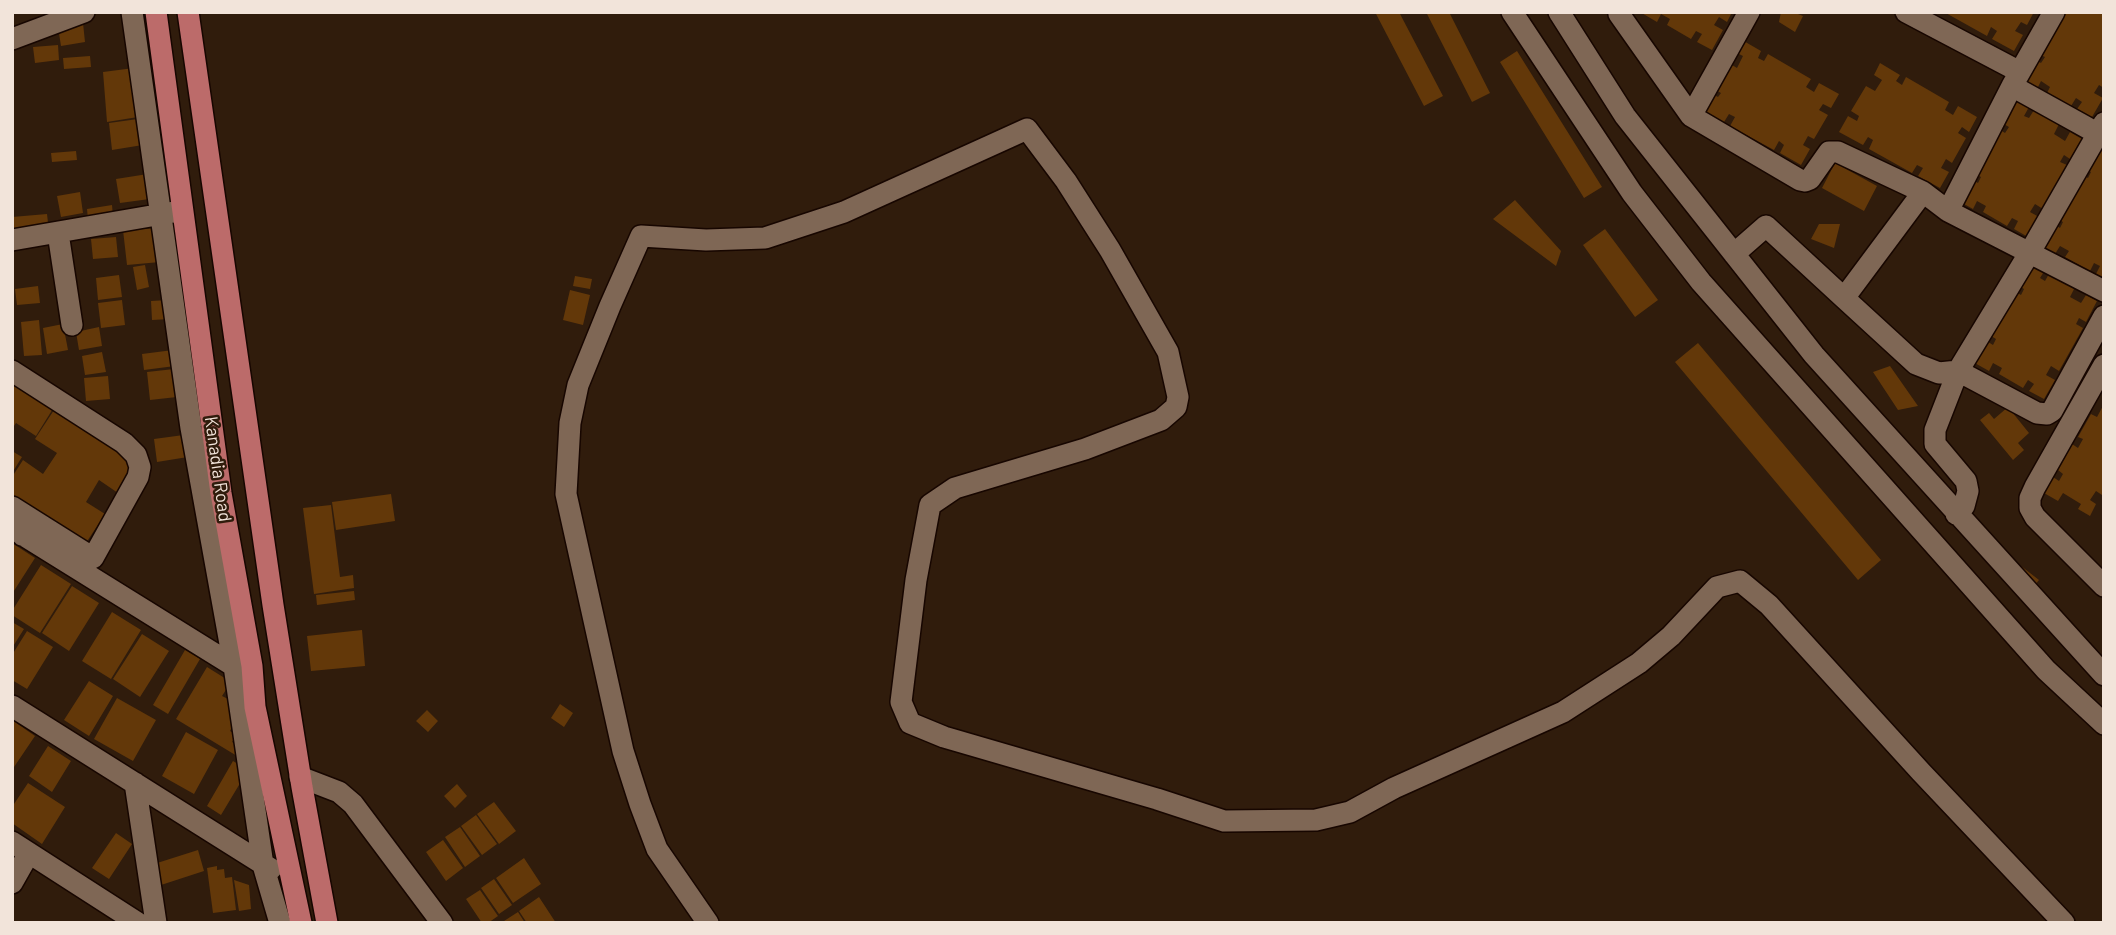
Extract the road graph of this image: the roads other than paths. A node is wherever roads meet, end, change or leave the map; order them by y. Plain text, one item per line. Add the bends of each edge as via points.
1 (84, 12) edge
2 (132, 12) edge
3 (156, 12) edge
4 (188, 12) edge
5 (1512, 12) edge
6 (1559, 12) edge
7 (1620, 12) edge
8 (1749, 12) edge
9 (1906, 12) edge
10 (2054, 12) edge
11 (12, 39) edge
12 (2016, 79) junction
13 (1691, 116) junction
14 (2102, 131) edge
15 (1923, 192) junction
16 (183, 210) junction
17 (1948, 211) junction
18 (161, 214) junction
19 (58, 233) junction
20 (12, 240) edge
21 (2031, 252) junction
22 (1734, 254) junction
23 (2104, 291) edge
24 (1844, 298) junction
25 (2104, 316) edge
26 (72, 325) dead end
27 (190, 341) junction
28 (2104, 365) edge
29 (1958, 371) junction
30 (12, 372) edge
31 (12, 507) edge
32 (1956, 514) junction
33 (22, 528) edge
34 (2101, 577) edge
35 (243, 666) junction
36 (2104, 675) edge
37 (12, 706) edge
38 (2104, 724) edge
39 (300, 776) junction
40 (135, 783) junction
41 (21, 848) edge
42 (263, 865) junction
43 (290, 882) junction
44 (12, 883) edge
45 (138, 923) edge
46 (156, 923) edge
47 (281, 923) edge
48 (300, 923) edge
49 (327, 923) edge
50 (442, 923) edge
51 (708, 923) edge
52 (2064, 923) edge

1 - 11 street
2 - 18 street
3 - 16 main road, Kanadia Road
4 - 39 main road, Kanadia Road
5 - 38 street via 1632,193 1701,282 2046,670
6 - 22 street via 1626,116
7 - 13 street
8 - 13 street
9 - 12 street
10 - 12 street
12 - 14 street
12 - 17 street
13 - 15 street via 1800,180 1810,179 1829,152 1838,152
14 - 21 street
15 - 17 street
15 - 24 street
16 - 18 street
16 - 27 main road, Kanadia Road
17 - 21 street
18 - 19 street
18 - 27 street
19 - 20 street
19 - 26 street
21 - 23 street
21 - 29 street
22 - 24 street via 1766,226
22 - 32 street via 1814,355
24 - 29 street via 1916,364 1938,373
25 - 29 street via 2047,414
27 - 35 main road, Kanadia Road via 221,493
28 - 34 street via 2030,498 2035,517
29 - 32 street via 1934,438 1966,481 1964,506
30 - 33 street via 124,443 140,467 93,558
31 - 33 street
32 - 36 street
33 - 35 street
35 - 42 street
35 - 43 main road, Kanadia Road via 256,707
37 - 40 street
39 - 49 main road, Kanadia Road
39 - 50 street via 339,792 353,804
40 - 42 street
40 - 46 street
41 - 44 street
41 - 45 street
42 - 43 street
42 - 47 street
43 - 48 main road, Kanadia Road
51 - 52 street via 657,849 640,804 623,751 566,494 573,410 610,306 641,236 765,239 844,212 1027,130 1110,250 1168,352 1178,397 1176,407 1161,421 955,488 930,505 901,702 909,723 1224,821 1316,820 1350,812 1563,712 1639,663 1717,587 1740,581 1769,605

